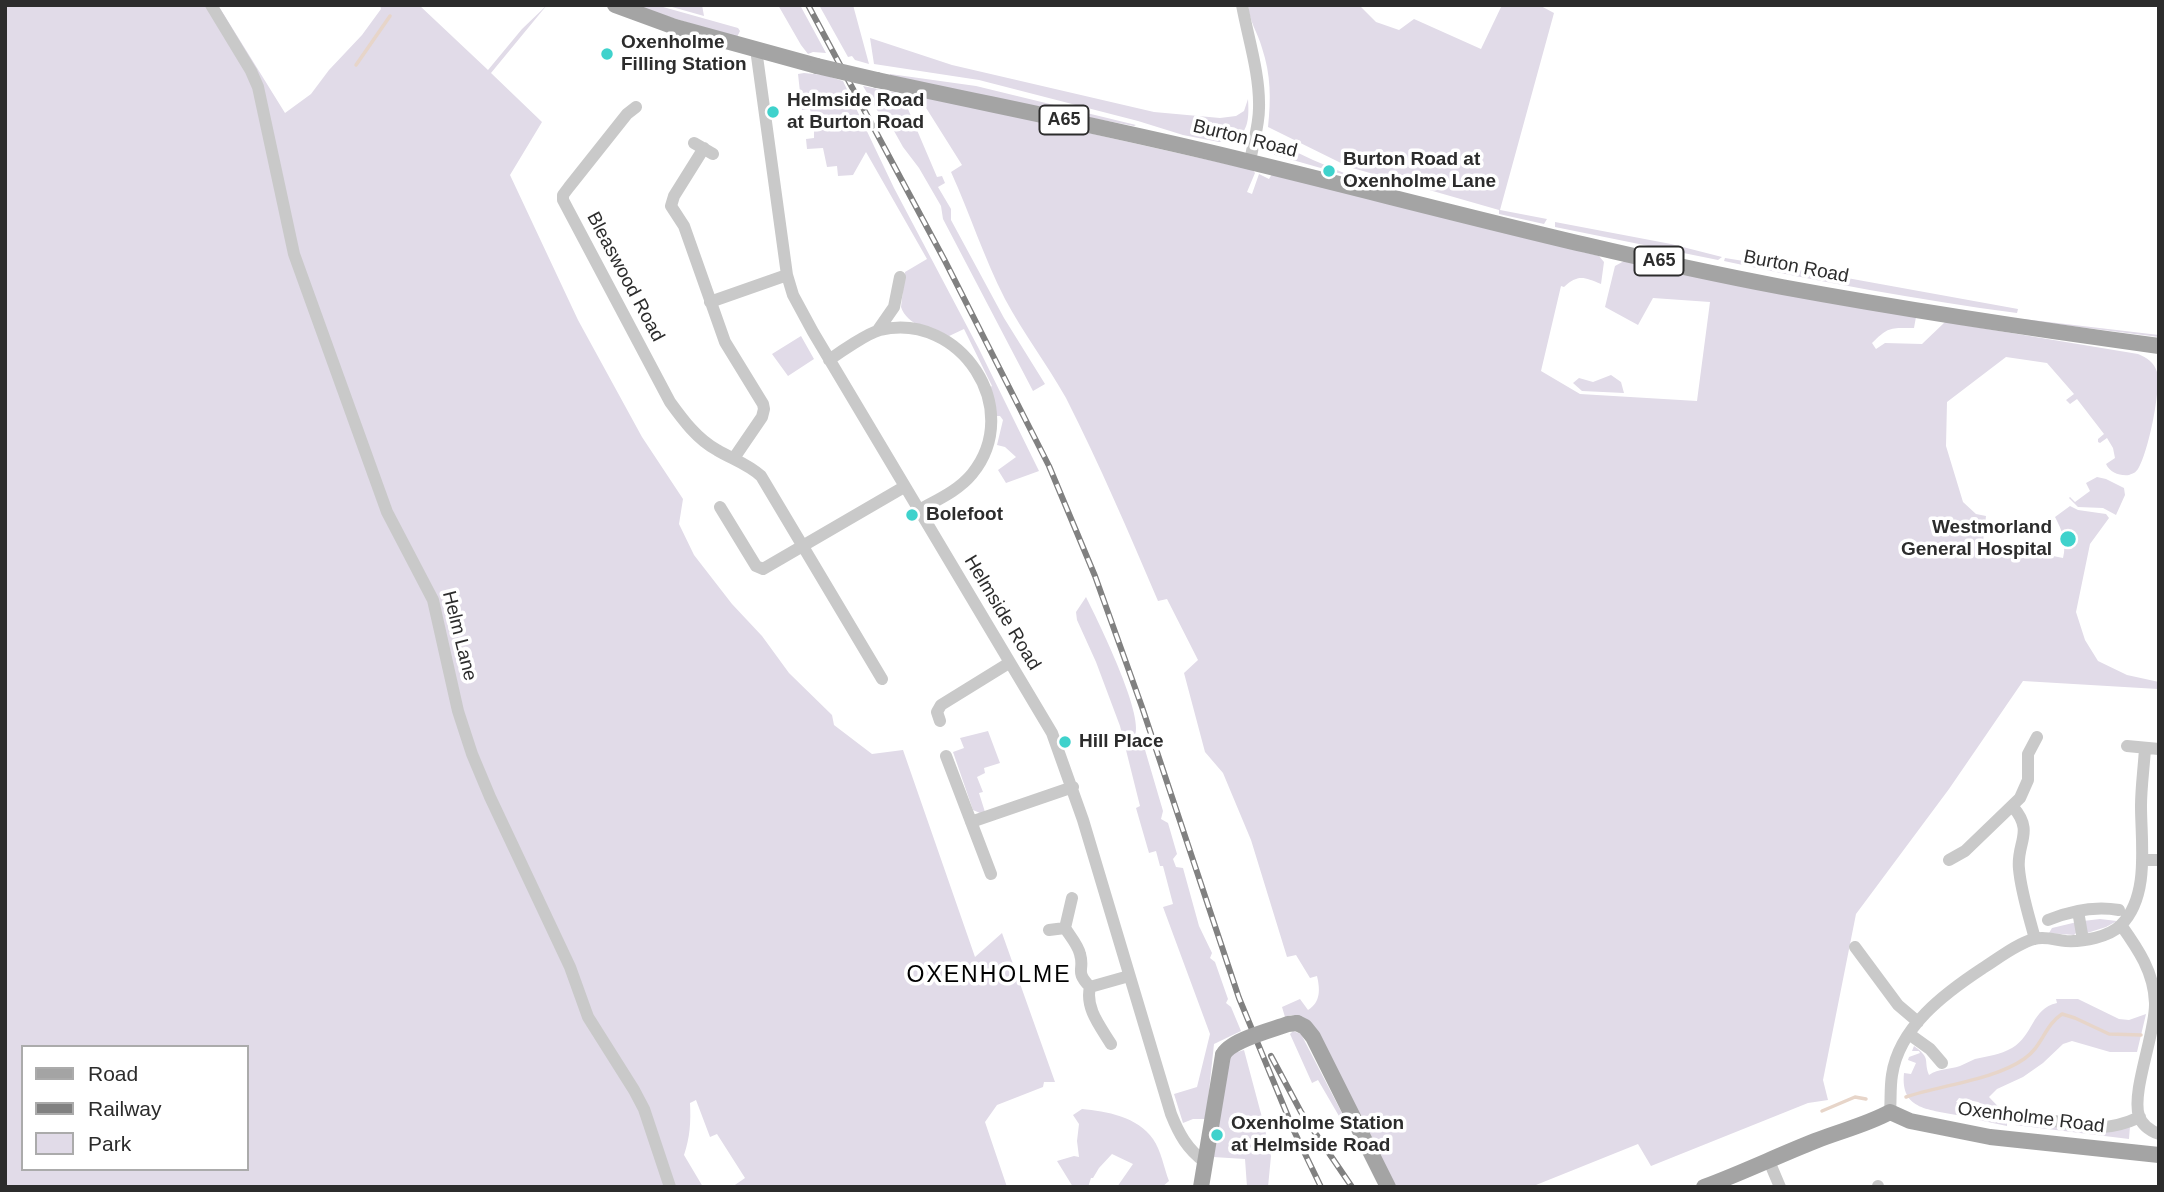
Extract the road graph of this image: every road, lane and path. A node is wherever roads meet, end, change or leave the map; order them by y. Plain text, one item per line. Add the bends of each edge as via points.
1 (211, 5) edge
2 (615, 5) edge
3 (1242, 5) edge
4 (756, 50) junction
5 (636, 107) dead end
6 (704, 148) dead end
7 (1250, 162) junction
8 (787, 275) junction
9 (900, 277) dead end
10 (710, 302) junction
11 (894, 307) junction
12 (904, 328) junction
13 (878, 330) junction
14 (2159, 346) edge
15 (829, 360) junction
16 (734, 458) junction
17 (904, 487) junction
18 (720, 507) dead end
19 (919, 510) junction
20 (803, 546) junction
21 (1009, 663) junction
22 (882, 680) dead end
23 (940, 722) dead end
24 (2037, 737) dead end
25 (2127, 746) dead end
26 (2152, 748) edge
27 (946, 756) dead end
28 (1073, 787) junction
29 (2013, 807) junction
30 (971, 822) junction
31 (1949, 860) dead end
32 (2142, 860) junction
33 (2159, 860) edge
34 (991, 874) dead end
35 (1072, 898) dead end
36 (2119, 910) dead end
37 (2078, 911) junction
38 (2048, 920) dead end
39 (2121, 925) junction
40 (1065, 928) junction
41 (1049, 930) dead end
42 (2035, 939) junction
43 (2083, 940) junction
44 (1855, 947) dead end
45 (1129, 976) junction
46 (1090, 987) junction
47 (2157, 1006) edge
48 (1918, 1022) junction
49 (1909, 1034) junction
50 (1110, 1045) dead end
51 (1942, 1063) dead end
52 (1890, 1112) junction
53 (2140, 1117) junction
54 (2019, 1119) dead end
55 (2159, 1134) edge
56 (2159, 1155) edge
57 (1769, 1161) junction
58 (1205, 1162) junction
59 (670, 1187) edge
60 (1201, 1187) edge
61 (1388, 1187) edge
62 (1704, 1187) edge
63 (1780, 1187) edge

1 - 59 street, Helm Lane via 258,87 294,254 387,512 433,600 472,754 588,1017 644,1109
2 - 4 main road, Burton Road / A65
3 - 7 street via 1259,88 1258,127
4 - 7 main road, Burton Road / A65, bridge
4 - 8 street, Helmside Road
5 - 16 street, Bleaswood Road via 563,200 676,410 709,445
6 - 10 street via 671,206 684,226
7 - 14 main road, Burton Road / A65 via 1547,237 1781,286
8 - 10 street
8 - 15 street, Helmside Road via 797,304
9 - 11 street
10 - 16 street via 725,342 764,409
11 - 12 street
11 - 13 street
12 - 13 street
12 - 19 street via 939,338 963,354 978,372 990,405 990,433 972,474
13 - 15 street
15 - 17 street, Helmside Road
16 - 20 street, Bleaswood Road via 761,476
17 - 19 street, Helmside Road
17 - 20 street
18 - 20 street via 759,569
19 - 21 street, Helmside Road
20 - 22 street, Bleaswood Road via 868,668
21 - 23 street via 941,705 937,712
21 - 28 street, Helmside Road via 1052,733
24 - 29 street via 2028,754 2026,787
25 - 26 street
26 - 32 street via 2141,804
27 - 30 street
28 - 30 street
28 - 45 street, Helmside Road
29 - 31 street
29 - 42 street via 2025,828 2018,867
30 - 34 street
32 - 33 street
32 - 39 street via 2138,893
35 - 40 street
36 - 37 street
37 - 38 street
37 - 43 street
39 - 43 street
39 - 47 street via 2146,963
40 - 41 street
40 - 46 street via 1080,954 1082,978
42 - 43 street
42 - 48 street via 1973,975
44 - 48 street via 1898,1005
45 - 46 street
45 - 58 street, Helmside Road via 1177,1130
46 - 50 street via 1092,1013
47 - 53 street via 2140,1090
48 - 49 street
49 - 51 street
49 - 52 street via 1892,1073
52 - 56 main road, Oxenholme Road via 1910,1121 1990,1137
52 - 57 main road
53 - 54 street via 2103,1128 2046,1118
53 - 55 street
57 - 62 main road
57 - 63 street
58 - 60 main road
58 - 61 main road, bridge via 1224,1051 1297,1023 1313,1037

